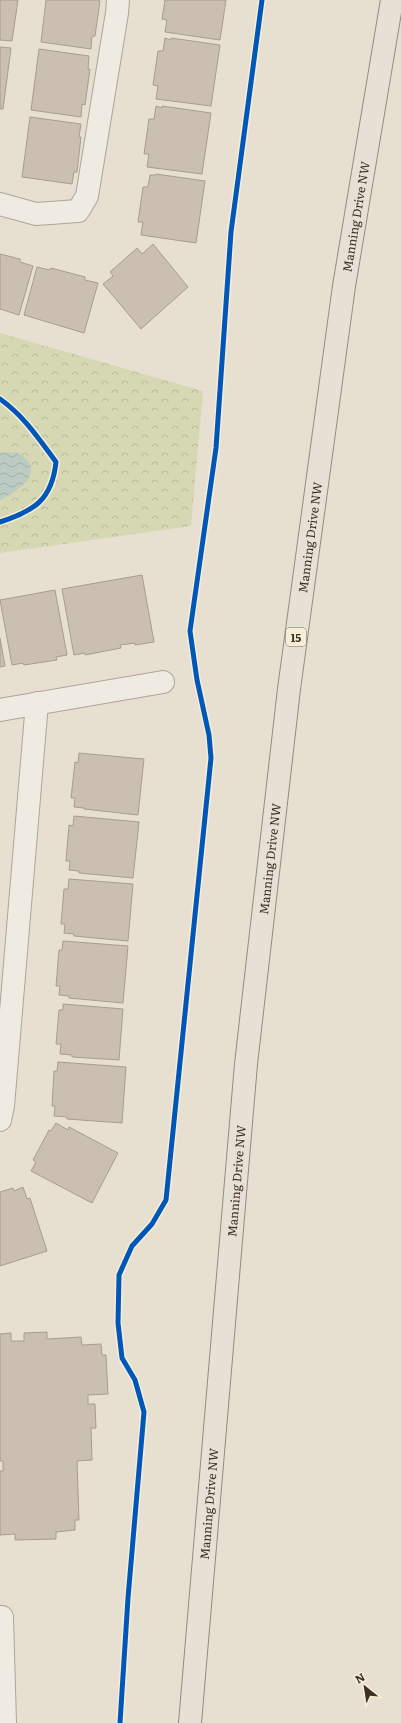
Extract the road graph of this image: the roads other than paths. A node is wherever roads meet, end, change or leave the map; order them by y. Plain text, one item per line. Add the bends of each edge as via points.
1 (118, 0) edge
2 (392, 0) edge
3 (0, 204) edge
4 (163, 682) dead end
5 (37, 703) junction
6 (0, 710) edge
7 (0, 1120) edge
8 (0, 1617) edge
9 (5, 1723) edge
10 (190, 1723) edge

1 - 3 lane via 118,13 87,196 78,211 36,214
2 - 10 main road, Manning Drive NW / 15 via 344,286 289,689 246,1064
4 - 5 lane
5 - 6 lane
5 - 7 lane via 4,1099
8 - 9 lane

